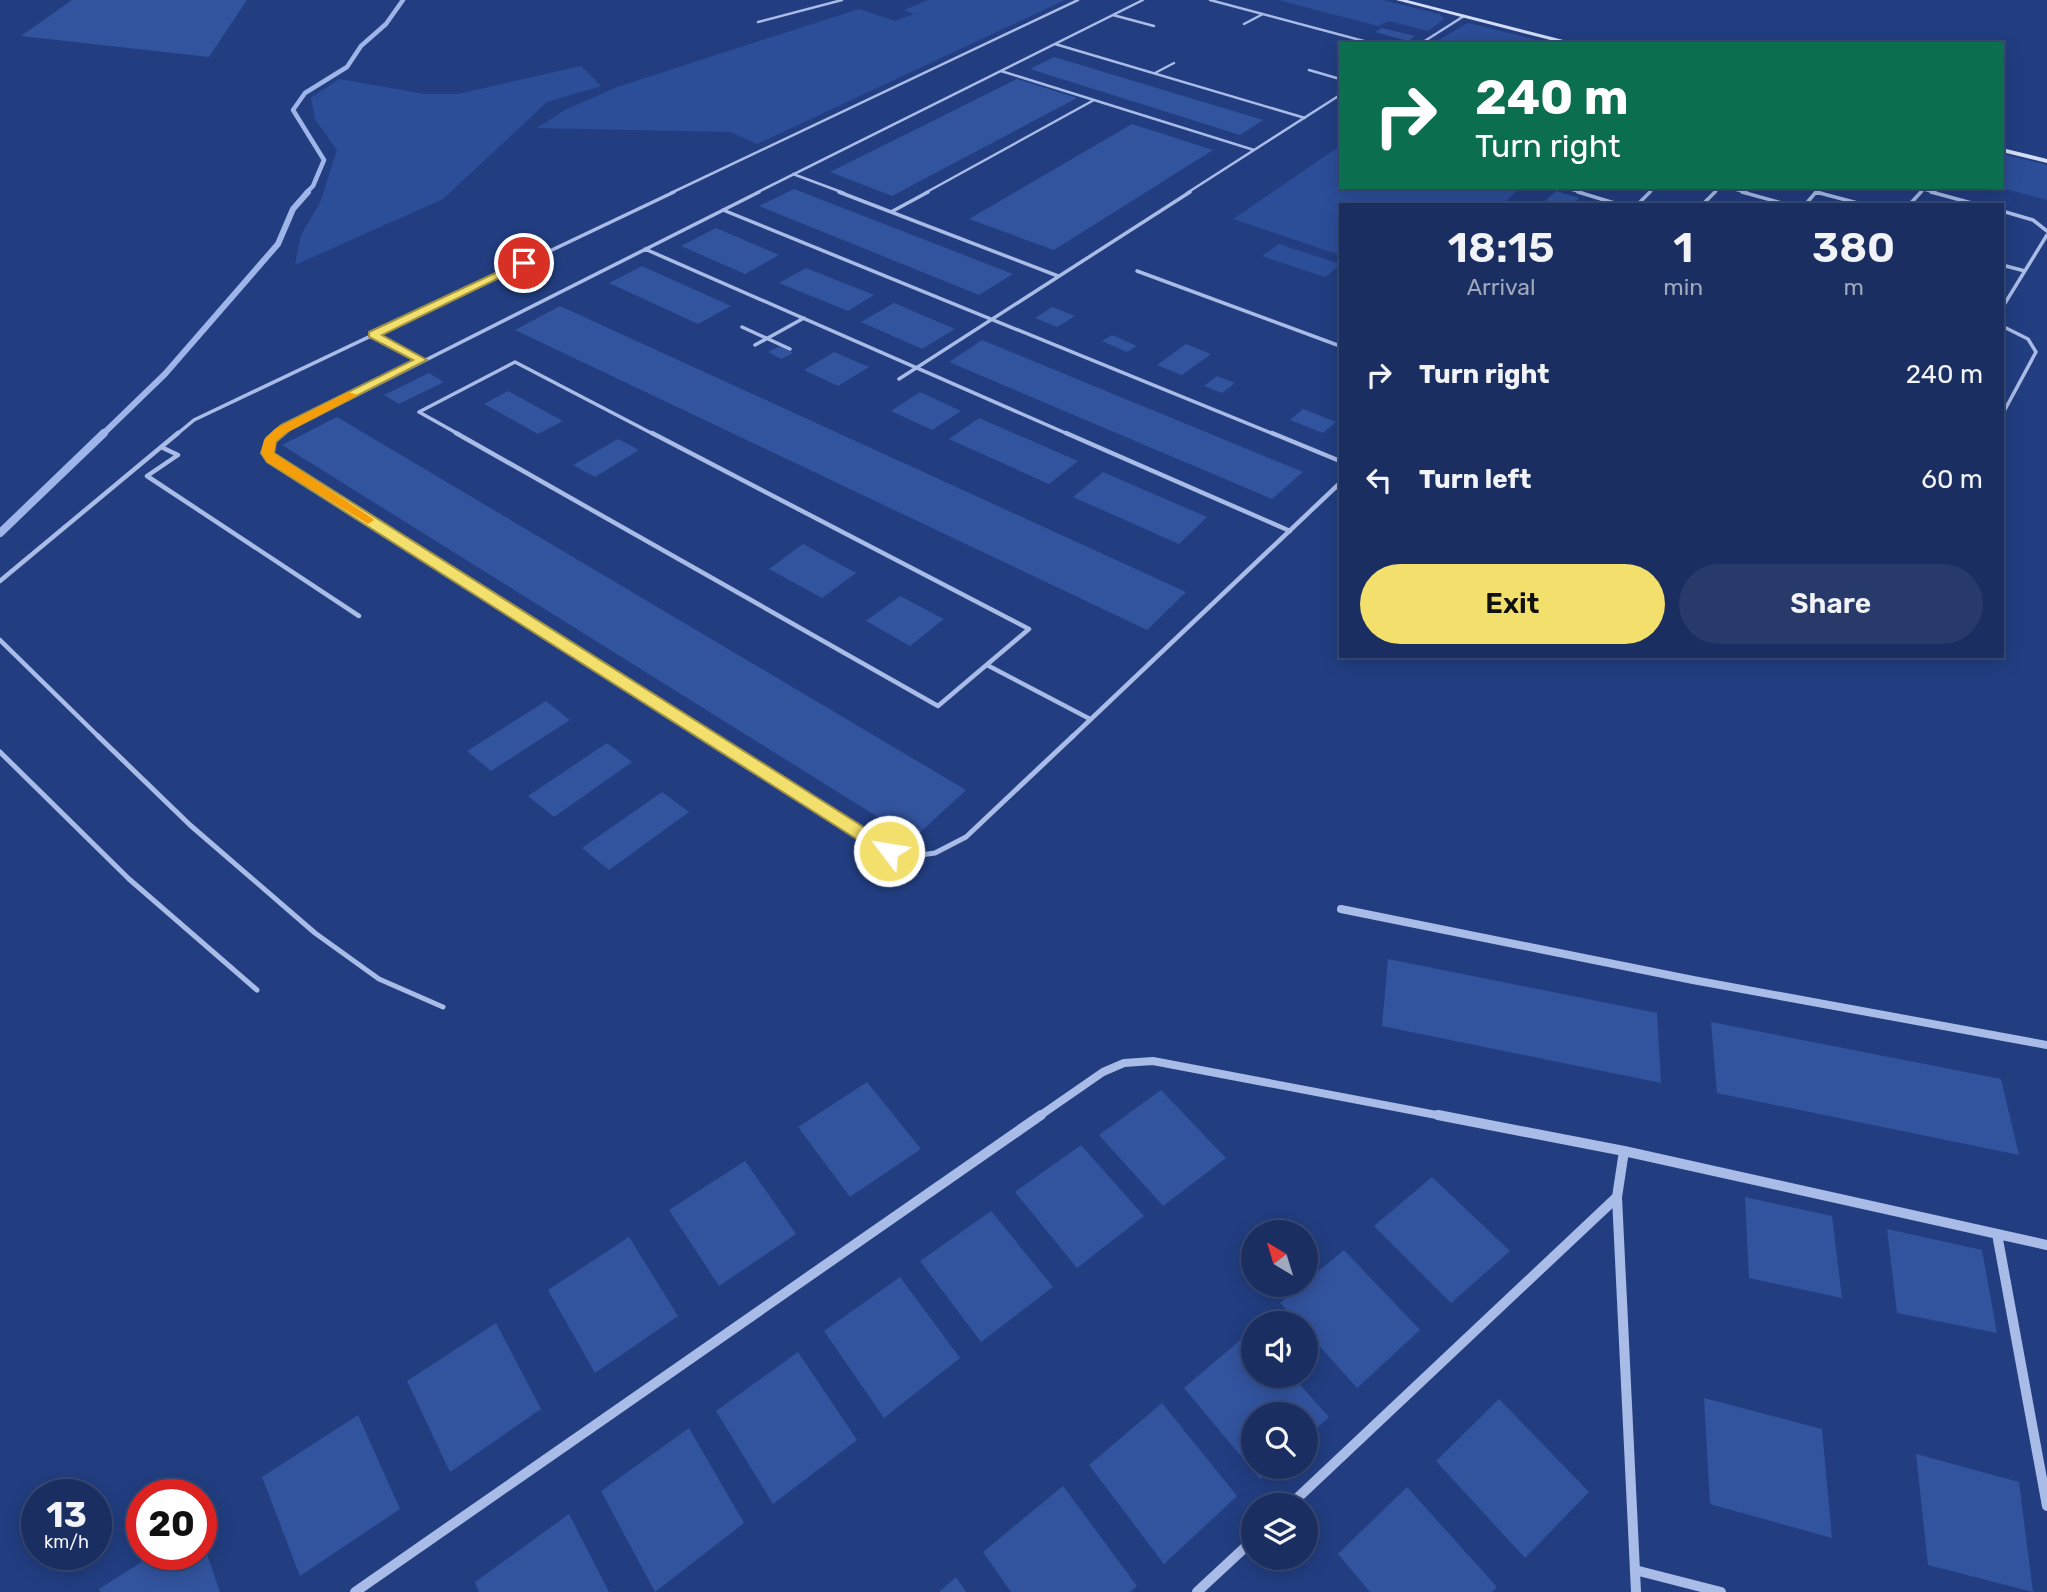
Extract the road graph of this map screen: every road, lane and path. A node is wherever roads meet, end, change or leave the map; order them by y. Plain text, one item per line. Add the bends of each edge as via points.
1 (842, 0) edge
2 (1078, 0) edge
3 (1143, 0) edge
4 (1210, 0) edge
5 (1404, 1) edge
6 (1263, 14) junction
7 (1113, 15) junction
8 (1464, 16) junction
9 (758, 22) dead end
10 (1244, 24) dead end
11 (1154, 26) dead end
12 (1368, 42) edge
13 (1423, 42) edge
14 (1568, 42) edge
15 (1055, 44) junction
16 (1174, 63) dead end
17 (1309, 70) dead end
18 (1001, 71) junction
19 (1154, 73) junction
20 (1339, 79) edge
21 (1339, 96) edge
22 (1094, 100) junction
23 (1305, 118) junction
24 (1254, 150) junction
25 (2004, 150) edge
26 (2047, 161) edge
27 (793, 174) junction
28 (1569, 189) edge
29 (1586, 189) edge
30 (1653, 189) edge
31 (1721, 189) edge
32 (1730, 189) edge
33 (1923, 189) edge
34 (1927, 189) edge
35 (1582, 193) junction
36 (1614, 203) edge
37 (1639, 203) edge
38 (1704, 203) edge
39 (1782, 203) edge
40 (1807, 203) edge
41 (1857, 203) edge
42 (1911, 203) edge
43 (1973, 203) edge
44 (723, 210) junction
45 (891, 212) junction
46 (2004, 212) edge
47 (2047, 233) edge
48 (645, 249) junction
49 (2004, 266) edge
50 (1137, 271) dead end
51 (2025, 271) junction
52 (1059, 276) junction
53 (2004, 305) edge
54 (804, 318) junction
55 (992, 319) junction
56 (742, 327) dead end
57 (2004, 327) edge
58 (373, 334) junction
59 (767, 339) junction
60 (755, 345) dead end
61 (1339, 346) edge
62 (790, 349) dead end
63 (421, 360) junction
64 (917, 368) junction
65 (899, 379) dead end
66 (2004, 410) edge
67 (161, 447) junction
68 (1339, 461) edge
69 (1339, 485) edge
70 (1290, 531) junction
71 (0, 581) edge
72 (359, 617) dead end
73 (0, 640) edge
74 (987, 665) junction
75 (1090, 719) junction
76 (0, 752) edge
77 (1341, 909) dead end
78 (257, 990) dead end
79 (443, 1007) dead end
80 (2047, 1045) edge
81 (1624, 1151) junction
82 (1617, 1197) junction
83 (1997, 1234) junction
84 (2047, 1245) edge
85 (1303, 1493) edge
86 (2047, 1506) edge
87 (1241, 1550) edge
88 (1634, 1570) junction
89 (355, 1592) edge
90 (1197, 1592) edge
91 (1636, 1592) edge
92 (1721, 1592) edge

1 - 9 lane
2 - 58 lane
3 - 7 lane
4 - 6 lane
5 - 8 main road
6 - 10 lane
6 - 12 lane
7 - 11 lane
7 - 15 lane
8 - 13 lane
8 - 14 main road
15 - 18 lane
15 - 19 lane
16 - 19 lane
17 - 20 lane
18 - 22 lane
18 - 27 lane
19 - 23 lane
21 - 23 lane
22 - 24 lane
22 - 45 lane
23 - 24 lane
24 - 52 lane
25 - 26 main road
27 - 44 lane
27 - 45 lane
28 - 35 lane
29 - 35 lane
30 - 37 lane
31 - 38 lane
32 - 39 lane
33 - 42 lane
34 - 43 lane
35 - 36 lane
40 - 41 lane via 1816,192
44 - 48 lane
44 - 55 lane
45 - 52 lane
46 - 47 lane via 2033,220
47 - 51 lane
48 - 54 lane
48 - 63 lane
49 - 51 lane
50 - 61 lane
51 - 53 lane
52 - 55 lane
54 - 59 lane
54 - 64 lane
55 - 64 lane
55 - 68 lane
56 - 59 lane
57 - 66 lane via 2028,340 2036,352
58 - 63 lane
58 - 67 lane via 194,420
59 - 60 lane
59 - 62 lane
63 - 75 lane via 286,428 270,440 267,453 889,851 923,856 957,843
64 - 65 lane
64 - 70 lane
67 - 71 lane
67 - 72 lane via 178,456 147,476
69 - 70 lane
70 - 75 lane
73 - 79 lane via 190,825 315,933 379,979
74 - 74 lane via 1029,629 515,362 419,412 938,706
74 - 75 lane
76 - 78 lane via 129,878
77 - 80 street
81 - 82 street
81 - 83 street
81 - 89 street via 1153,1061 1124,1063 1103,1072
82 - 85 street
82 - 88 street
83 - 84 street
83 - 86 street
87 - 90 street
88 - 91 street
88 - 92 street

